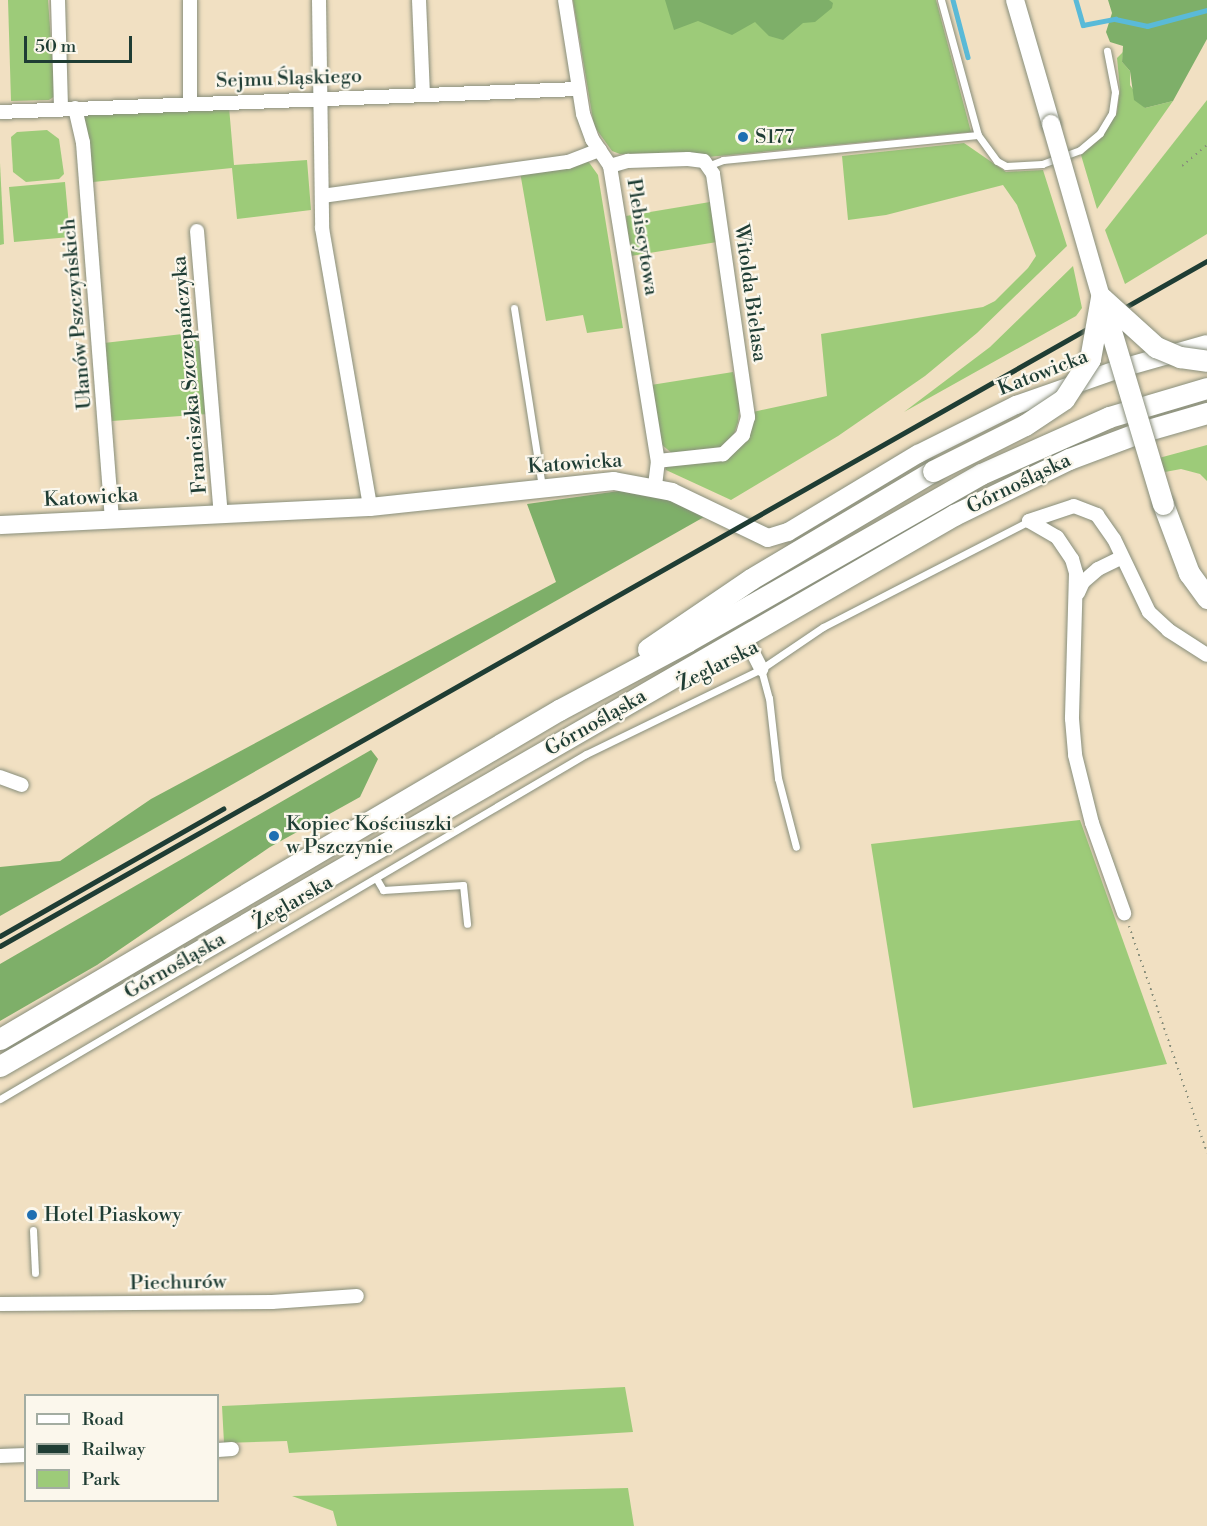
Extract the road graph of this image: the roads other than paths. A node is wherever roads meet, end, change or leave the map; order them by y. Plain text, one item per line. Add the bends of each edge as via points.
1 (58, 0) edge
2 (190, 0) edge
3 (319, 0) edge
4 (419, 0) edge
5 (565, 0) edge
6 (941, 0) edge
7 (1016, 0) edge
8 (1107, 51) dead end
9 (578, 89) junction
10 (423, 94) junction
11 (322, 99) junction
12 (190, 102) junction
13 (68, 108) junction
14 (0, 112) edge
15 (978, 135) junction
16 (600, 150) junction
17 (710, 165) junction
18 (610, 166) junction
19 (322, 196) junction
20 (197, 231) dead end
21 (1101, 297) junction
22 (514, 308) dead end
23 (1207, 344) edge
24 (1207, 361) edge
25 (1207, 388) edge
26 (1207, 413) edge
27 (658, 461) junction
28 (655, 487) junction
29 (542, 488) junction
30 (370, 507) junction
31 (221, 515) junction
32 (112, 519) junction
33 (1029, 521) junction
34 (0, 525) edge
35 (1121, 558) junction
36 (1077, 594) junction
37 (1207, 598) edge
38 (745, 636) junction
39 (1207, 655) edge
40 (761, 669) junction
41 (559, 710) junction
42 (0, 777) edge
43 (22, 785) dead end
44 (796, 847) dead end
45 (376, 878) junction
46 (1124, 913) road end
47 (467, 924) dead end
48 (0, 1039) edge
49 (0, 1066) edge
50 (0, 1099) edge
51 (33, 1230) dead end
52 (35, 1273) dead end
53 (357, 1296) dead end
54 (0, 1304) edge
55 (232, 1449) dead end
56 (219, 1450) edge
57 (24, 1455) edge
58 (0, 1456) edge

1 - 13 street, Ułanów Pszczyńskich
2 - 12 street
3 - 11 street
4 - 10 street
5 - 9 street, Plebiscytowa
6 - 15 lane
7 - 21 street, bridge
8 - 15 lane via 1115,92 1112,113 1100,133 1080,150 1017,168 997,161
9 - 10 street, Sejmu Śląskiego
9 - 16 street, Plebiscytowa via 586,126
10 - 11 street, Sejmu Śląskiego
11 - 12 street, Sejmu Śląskiego
11 - 19 street
12 - 13 street, Sejmu Śląskiego
13 - 14 street, Sejmu Śląskiego
13 - 32 street, Ułanów Pszczyńskich via 83,143
15 - 17 lane via 734,158
16 - 18 street, Plebiscytowa
16 - 19 street via 568,162
17 - 18 street via 688,159 628,161
17 - 27 street, Witolda Bielasa via 748,417 743,435 723,454
18 - 27 street, Plebiscytowa
19 - 30 street via 322,228
20 - 31 street, Franciszka Szczepańczyka
21 - 24 main road, bridge via 1156,347 1180,357
21 - 37 main road, bridge via 1163,504 1188,573
21 - 41 main road, bridge via 1089,359 1078,381 1056,405 821,536
22 - 29 lane
23 - 28 street, Katowicka via 1016,405 918,454 774,537 758,536 696,503
25 - 41 main road, Górnośląska via 1109,417 981,474
26 - 38 main road, Górnośląska via 1118,440 1015,484
27 - 28 street, Plebiscytowa
28 - 29 street, Katowicka via 614,481
29 - 30 street, Katowicka
30 - 31 street, Katowicka
31 - 32 street, Katowicka
32 - 34 street, Katowicka
33 - 35 street via 1062,507 1089,509 1103,520
33 - 36 street via 1057,537 1065,547 1076,573
33 - 40 lane, Żeglarska via 823,627
35 - 36 street via 1098,569 1083,582
35 - 39 street via 1149,612 1168,630
36 - 46 street via 1072,689 1075,755 1092,823
38 - 40 street
38 - 49 main road, Górnośląska
40 - 44 lane via 769,698 778,778
40 - 45 lane, Żeglarska via 586,754
41 - 48 main road, Górnośląska
42 - 43 street
45 - 47 lane via 383,890 463,885
45 - 50 lane, Żeglarska
51 - 52 lane
53 - 54 street, Piechurów via 272,1302
55 - 56 street
57 - 58 street

